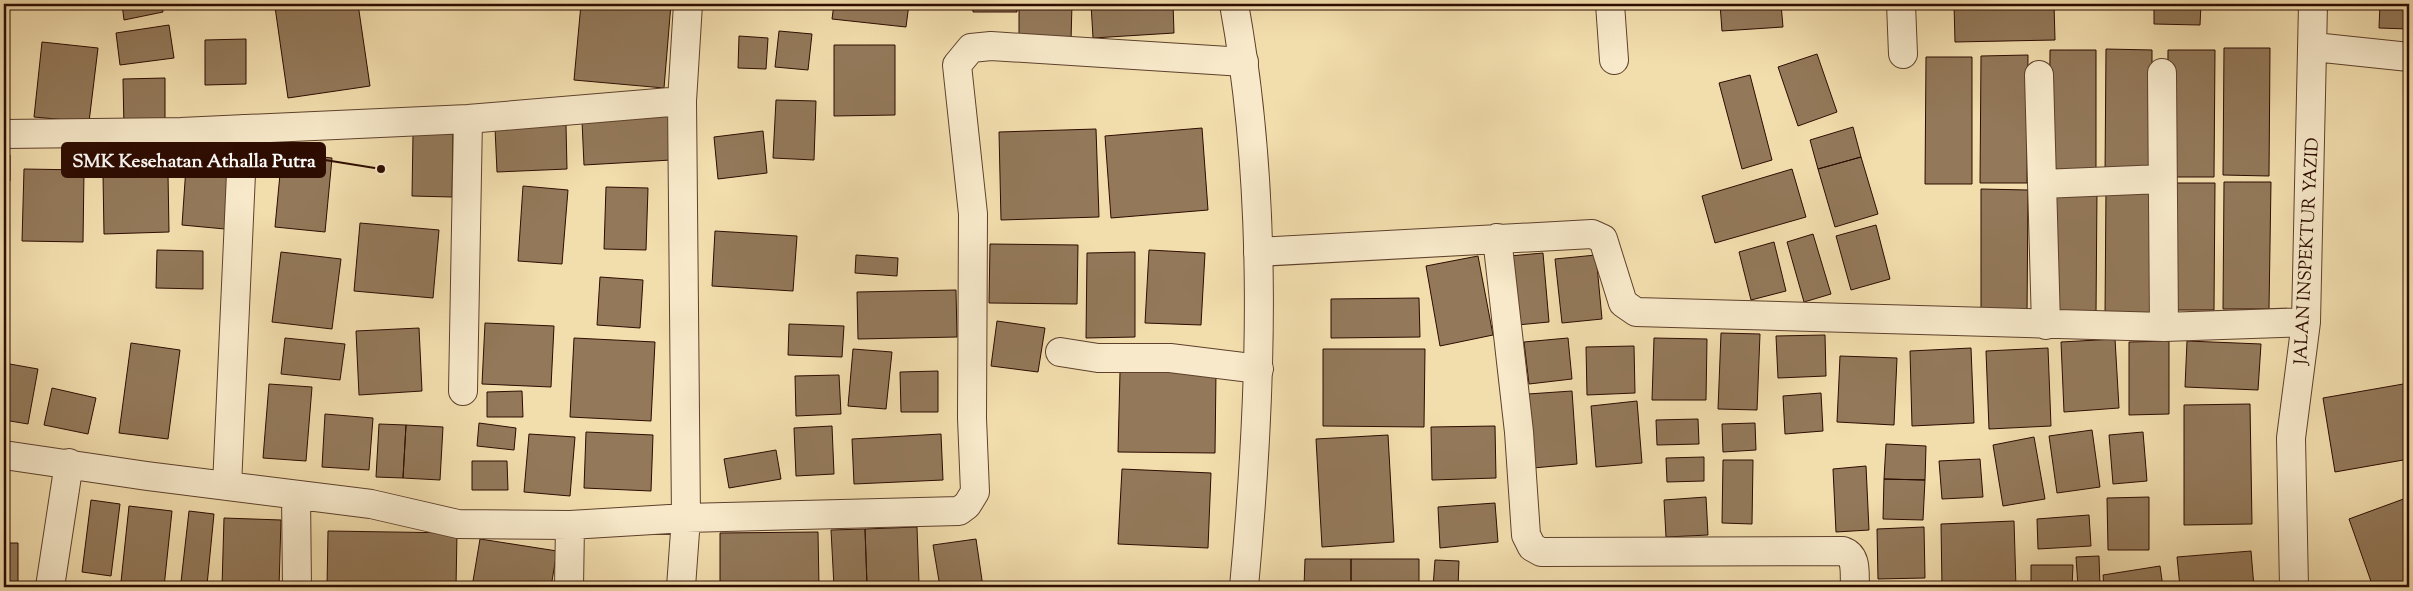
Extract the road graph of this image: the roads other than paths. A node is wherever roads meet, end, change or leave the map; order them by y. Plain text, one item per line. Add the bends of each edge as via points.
1 (688, 4) edge
2 (1234, 4) edge
3 (1610, 4) edge
4 (1901, 4) edge
5 (2313, 4) edge
6 (2314, 47) junction
7 (1903, 54) dead end
8 (2409, 57) edge
9 (1614, 60) dead end
10 (1244, 62) junction
11 (2162, 73) dead end
12 (2039, 74) dead end
13 (682, 101) junction
14 (468, 119) junction
15 (243, 129) junction
16 (4, 134) edge
17 (2162, 179) junction
18 (2042, 184) junction
19 (1497, 238) junction
20 (1258, 252) junction
21 (2306, 322) junction
22 (2046, 325) junction
23 (2164, 327) junction
24 (1060, 352) dead end
25 (1259, 369) junction
26 (463, 391) dead end
27 (4, 455) edge
28 (69, 463) junction
29 (227, 486) junction
30 (296, 495) junction
31 (686, 518) junction
32 (570, 525) junction
33 (50, 587) edge
34 (298, 587) edge
35 (569, 587) edge
36 (681, 587) edge
37 (1244, 587) edge
38 (1855, 587) edge
39 (2294, 587) edge

1 - 13 street
2 - 10 street
3 - 9 street
4 - 7 street
5 - 6 street, JALAN INSPEKTUR YAZID
6 - 8 street
6 - 21 street, JALAN INSPEKTUR YAZID
10 - 20 street
10 - 31 street via 991,46 970,48 957,65 973,214 975,492 967,505 958,511
11 - 17 street
12 - 18 street
13 - 14 street
13 - 31 street
14 - 15 street
14 - 26 street
15 - 16 street
15 - 29 street
17 - 18 street
17 - 23 street
18 - 22 street
19 - 20 street
19 - 22 street via 1592,234 1603,239 1623,303 1636,312
19 - 38 street via 1519,432 1526,536 1532,547 1541,552 1843,551 1854,559
20 - 25 street
21 - 23 street
21 - 39 street, JALAN INSPEKTUR YAZID via 2291,438
22 - 23 street
24 - 25 street via 1098,358 1170,358
25 - 37 street
27 - 28 street
28 - 29 street
28 - 33 street
29 - 30 street
30 - 32 street via 371,504 458,524
30 - 34 street
31 - 32 street
31 - 36 street
32 - 35 street

